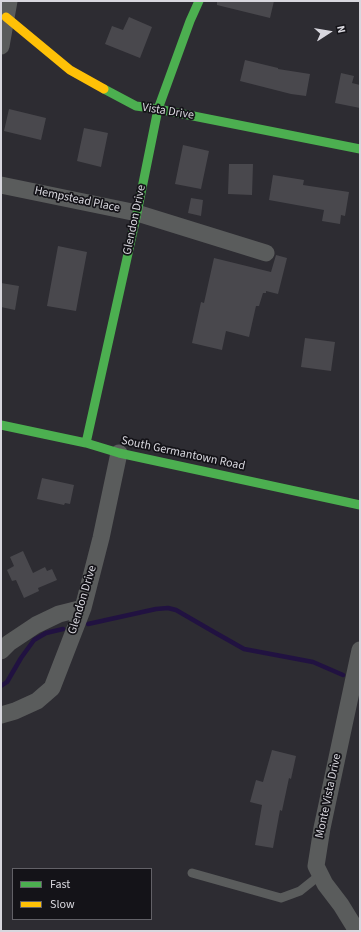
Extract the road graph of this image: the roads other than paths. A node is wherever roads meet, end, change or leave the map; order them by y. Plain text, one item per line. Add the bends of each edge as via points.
1 (199, 1) edge
2 (8, 9) edge
3 (1, 46) edge
4 (158, 108) junction
5 (360, 149) edge
6 (1, 184) edge
7 (137, 213) junction
8 (266, 253) dead end
9 (1, 425) edge
10 (86, 443) junction
11 (120, 453) junction
12 (360, 505) edge
13 (83, 608) junction
14 (360, 650) edge
15 (1, 651) edge
16 (1, 715) edge
17 (192, 873) dead end
18 (320, 874) junction
19 (342, 905) junction
20 (360, 911) edge
21 (357, 931) edge

1 - 4 street, Glendon Drive
2 - 3 street, Vista Drive
2 - 4 street, Vista Drive via 70,70 136,106
4 - 5 street, Vista Drive
4 - 7 street, Glendon Drive
6 - 7 street, Hempstead Place
7 - 8 street, Hempstead Place
7 - 10 street, Glendon Drive
9 - 10 street, South Germantown Road
10 - 11 street, South Germantown Road
11 - 12 street, South Germantown Road
11 - 13 street, Glendon Drive
13 - 15 street via 60,614 36,625 9,642
13 - 16 street, Glendon Drive via 52,688 37,701
14 - 18 street, Monte Vista Drive via 322,828 316,866
17 - 18 lane via 281,898 300,890
18 - 19 street, Monte Vista Drive
19 - 20 street
19 - 21 street, Monte Vista Drive

